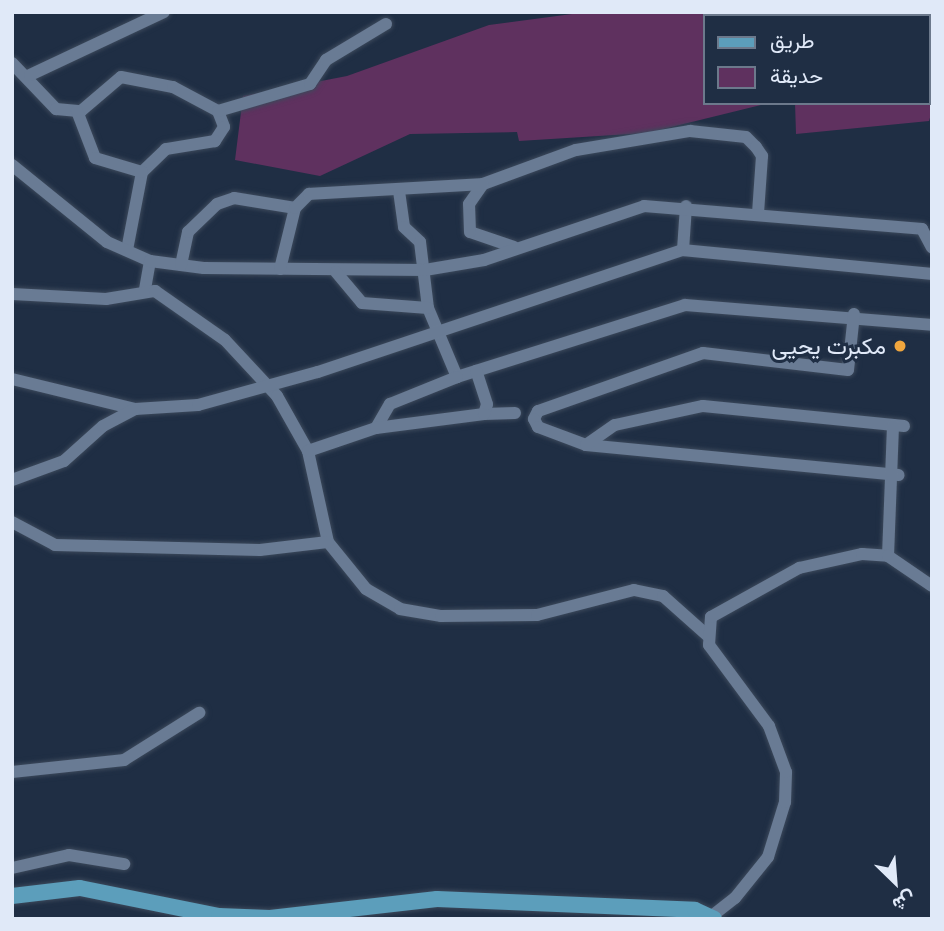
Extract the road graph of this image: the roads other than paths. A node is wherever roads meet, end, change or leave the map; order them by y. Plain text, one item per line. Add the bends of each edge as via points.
1 (164, 12) edge
2 (386, 24) dead end
3 (12, 63) edge
4 (30, 75) junction
5 (77, 111) junction
6 (218, 111) junction
7 (12, 165) edge
8 (142, 172) junction
9 (483, 184) junction
10 (400, 191) junction
11 (686, 206) junction
12 (295, 208) junction
13 (758, 213) junction
14 (514, 247) junction
15 (932, 248) edge
16 (127, 250) junction
17 (683, 250) junction
18 (150, 261) junction
19 (181, 265) junction
20 (280, 269) junction
21 (420, 270) junction
22 (336, 272) junction
23 (932, 274) edge
24 (145, 290) junction
25 (12, 294) edge
26 (428, 308) junction
27 (854, 314) junction
28 (932, 325) edge
29 (439, 329) junction
30 (476, 371) junction
31 (457, 377) junction
32 (13, 381) edge
33 (265, 385) junction
34 (135, 410) junction
35 (515, 413) dead end
36 (484, 414) junction
37 (376, 428) junction
38 (586, 444) junction
39 (309, 451) junction
40 (895, 475) junction
41 (12, 481) edge
42 (12, 522) edge
43 (328, 542) junction
44 (888, 556) junction
45 (932, 586) edge
46 (707, 635) junction
47 (199, 713) dead end
48 (12, 772) edge
49 (124, 864) dead end
50 (12, 867) edge
51 (12, 896) edge
52 (711, 918) edge

1 - 4 street
2 - 6 street via 326,60 310,84
3 - 4 street
4 - 5 street via 56,109
5 - 6 street via 121,77 173,87
5 - 8 street via 96,158
6 - 8 street via 224,127 215,141 166,149
7 - 16 street
8 - 16 street
9 - 10 street
9 - 13 street via 517,166 576,150 690,131 746,137 762,156
9 - 14 street via 469,204 470,232
10 - 12 street via 309,194
10 - 21 street via 404,227 421,242
11 - 13 street
11 - 14 street via 644,206
11 - 17 street
12 - 19 street via 234,198 217,204 188,232
12 - 20 street
13 - 15 street via 922,229
14 - 21 street
16 - 18 street
17 - 23 street
17 - 29 street
18 - 19 street
18 - 24 street
19 - 20 street
20 - 22 street
21 - 22 street
21 - 26 street
22 - 26 street via 362,303
24 - 25 street via 106,299
24 - 33 street via 164,295 225,340
26 - 29 street
27 - 28 street
27 - 30 street via 685,305
27 - 38 street via 848,370 703,353 535,414 538,427
29 - 31 street
29 - 33 street
30 - 31 street
30 - 36 street via 487,404
31 - 37 street via 390,404
32 - 34 street
33 - 34 street via 198,405
33 - 39 street
34 - 41 street via 103,426 64,461
35 - 36 street
36 - 37 street
37 - 39 street
38 - 40 street
38 - 40 street via 615,425 703,406 899,426
39 - 43 street
40 - 44 street
42 - 43 street via 55,545 260,550
43 - 46 street via 366,589 400,609 441,616 537,615 634,590 663,596
44 - 45 street
44 - 46 street via 862,554 799,568 716,611
46 - 52 street via 726,673 769,726 786,772 785,802 768,857
47 - 48 street via 124,760
49 - 50 street via 69,855
51 - 52 main road via 80,888 219,916 270,918 437,899 695,910

